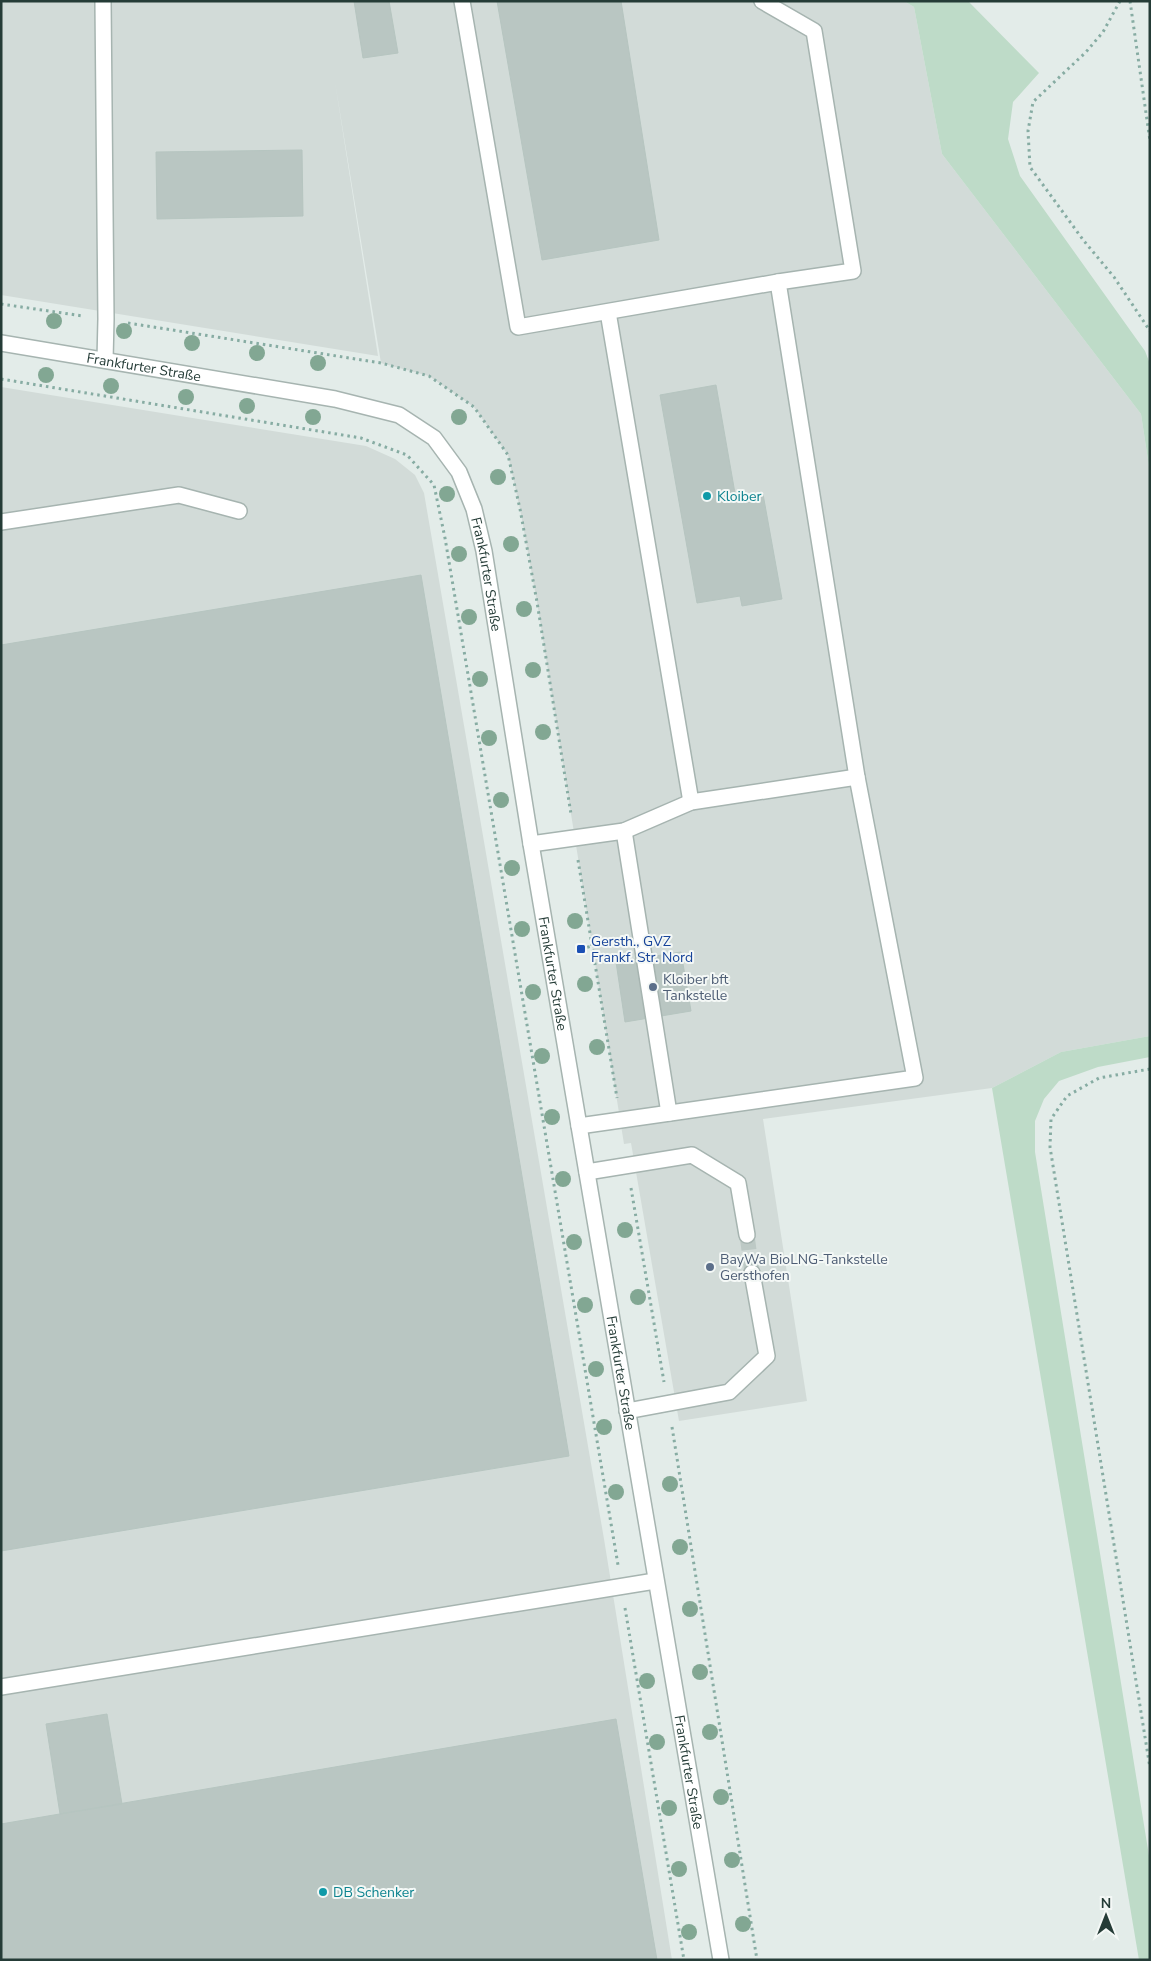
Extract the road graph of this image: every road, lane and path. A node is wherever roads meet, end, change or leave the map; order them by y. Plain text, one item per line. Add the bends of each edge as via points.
1 (104, 1) edge
2 (462, 1) edge
3 (762, 1) edge
4 (1120, 1) edge
5 (1130, 1) edge
6 (1150, 141) edge
7 (778, 282) junction
8 (608, 312) junction
9 (1150, 331) edge
10 (1, 343) edge
11 (105, 360) junction
12 (1, 379) edge
13 (240, 512) dead end
14 (1, 522) edge
15 (858, 777) junction
16 (691, 802) junction
17 (624, 831) junction
18 (531, 844) junction
19 (592, 946) dead end
20 (581, 948) dead end
21 (1150, 1069) edge
22 (669, 1113) junction
23 (579, 1126) junction
24 (587, 1172) junction
25 (746, 1235) tunnel mouth
26 (752, 1273) tunnel mouth
27 (627, 1411) junction
28 (655, 1581) junction
29 (622, 1587) junction
30 (1, 1687) edge
31 (1150, 1768) edge
32 (684, 1960) edge
33 (721, 1960) edge

1 - 11 street
2 - 8 street via 518,327
3 - 7 street via 814,30 853,272
4 - 9 path via 1092,45 1033,102 1028,131 1030,167 1114,277
5 - 6 path
7 - 8 street
7 - 15 street
8 - 16 street
10 - 11 street, Frankfurter Straße
11 - 18 street, Frankfurter Straße via 344,402 399,415 434,438 459,472 474,509 484,551
12 - 29 path via 361,438 407,455 434,485
13 - 14 street via 179,495
15 - 16 street
15 - 22 street via 915,1078
16 - 17 street
17 - 18 street
17 - 22 street
18 - 23 street, Frankfurter Straße
19 - 20 path
21 - 31 path via 1099,1078 1067,1096 1051,1119 1050,1147
22 - 23 street
23 - 24 street, Frankfurter Straße
24 - 25 street via 692,1155 738,1183
24 - 27 street, Frankfurter Straße
26 - 27 street via 767,1356 729,1392
27 - 28 street, Frankfurter Straße
28 - 29 street
28 - 33 street, Frankfurter Straße
29 - 30 street
29 - 32 path

